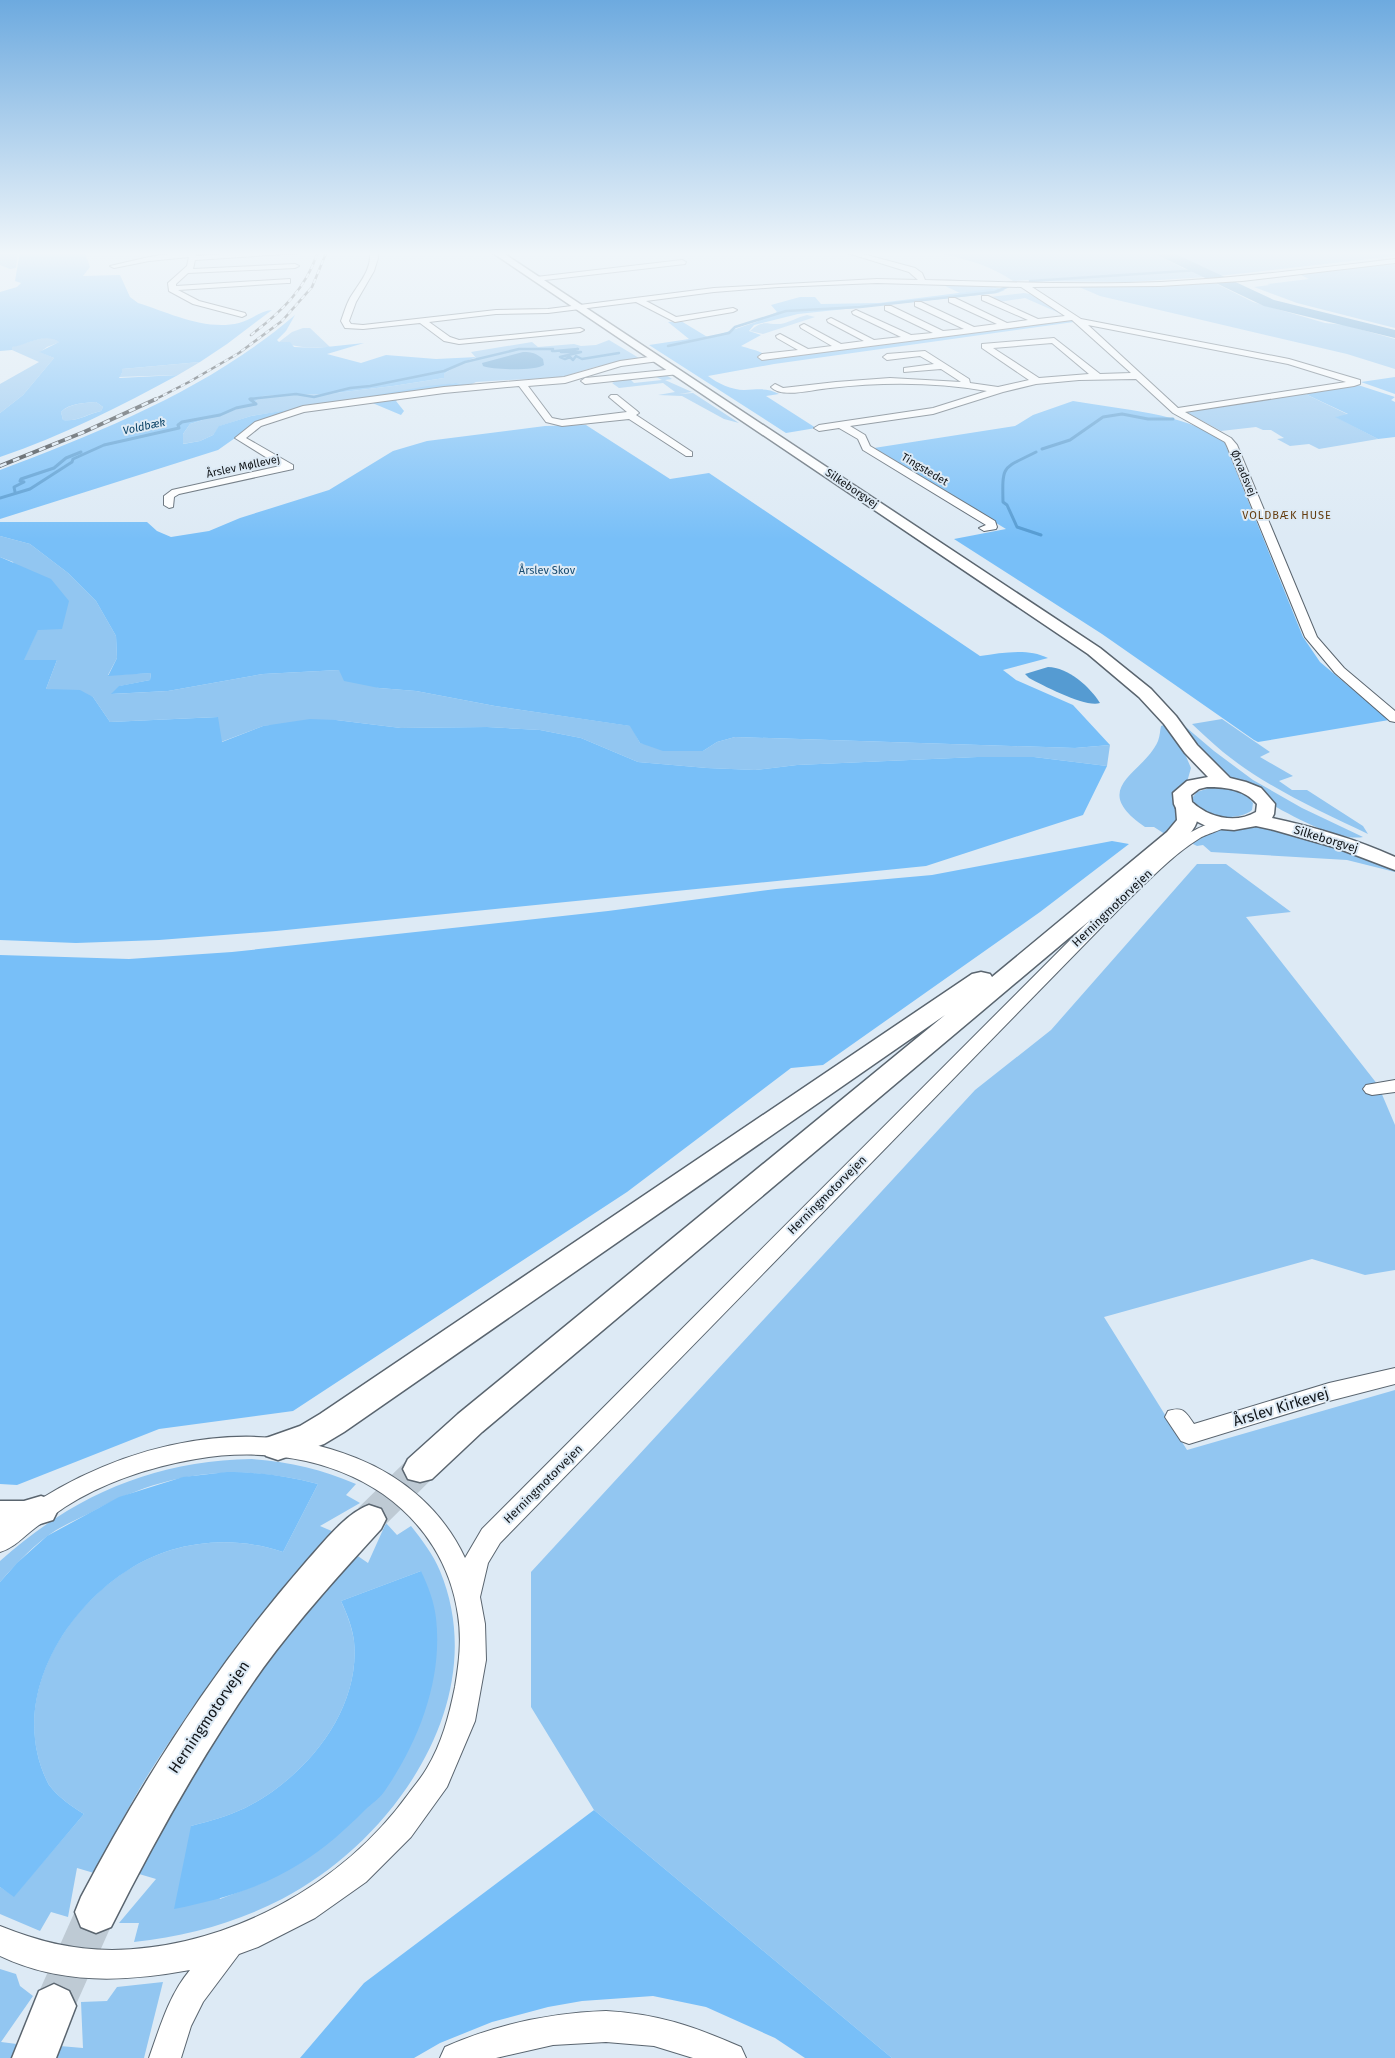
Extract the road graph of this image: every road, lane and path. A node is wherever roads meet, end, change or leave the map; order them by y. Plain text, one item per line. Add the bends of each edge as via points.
1 (639, 347) edge
2 (799, 347) edge
3 (840, 347) edge
4 (987, 347) edge
5 (1062, 347) edge
6 (1107, 347) edge
7 (1215, 347) edge
8 (806, 351) junction
9 (761, 353) dead end
10 (888, 357) dead end
11 (656, 358) junction
12 (942, 366) junction
13 (907, 370) dead end
14 (676, 372) junction
15 (1137, 376) junction
16 (1098, 377) junction
17 (564, 380) junction
18 (1037, 381) junction
19 (521, 383) junction
20 (966, 384) junction
21 (775, 386) dead end
22 (998, 390) junction
23 (614, 397) dead end
24 (1176, 411) junction
25 (625, 416) junction
26 (841, 425) junction
27 (819, 428) dead end
28 (689, 454) dead end
29 (169, 505) dead end
30 (984, 528) dead end
31 (1395, 718) edge
32 (1191, 749) junction
33 (1224, 782) junction
34 (1200, 783) junction
35 (1186, 808) junction
36 (1261, 815) junction
37 (1224, 823) junction
38 (1395, 858) edge
39 (1395, 864) edge
40 (1103, 896) junction
41 (1395, 1086) edge
42 (1372, 1089) dead end
43 (1395, 1376) edge
44 (1176, 1417) dead end
45 (278, 1447) junction
46 (420, 1469) tunnel mouth
47 (41, 1510) junction
48 (0, 1515) edge
49 (369, 1519) tunnel mouth
50 (0, 1542) edge
51 (468, 1598) junction
52 (96, 1912) tunnel mouth
53 (0, 1942) edge
54 (228, 1945) junction
55 (54, 2006) tunnel mouth
56 (34, 2058) edge
57 (165, 2058) edge
58 (456, 2058) edge
59 (730, 2058) edge

1 - 11 main road, Silkeborgvej
2 - 8 street
3 - 8 street
4 - 18 street
5 - 16 street
6 - 15 street, Ørvadsvej
7 - 24 street via 1309,366 1357,382
8 - 9 street via 772,356
10 - 12 street via 922,353
11 - 14 main road, Silkeborgvej
11 - 17 street, Årslev Møllevej via 620,364
12 - 13 street
12 - 20 street
14 - 17 street, Årslev Møllevej via 614,379
14 - 32 main road, Silkeborgvej via 1094,651 1145,693
15 - 16 street
15 - 24 street, Ørvadsvej
16 - 18 street
17 - 19 street, Årslev Møllevej
18 - 22 street
19 - 25 street via 549,420 562,423
19 - 29 street, Årslev Møllevej via 390,397 303,410 270,419 240,438 288,467 176,492 169,496
20 - 21 street via 862,381 782,390
20 - 22 street
22 - 26 street via 934,411
23 - 25 street via 634,414
24 - 31 street, Ørvadsvej via 1219,434 1232,445 1311,636 1332,666
25 - 28 street via 632,417
26 - 27 street
26 - 30 street, Tingstedet via 862,437 866,448 991,523 992,526
32 - 33 main road, Silkeborgvej
32 - 34 main road, Silkeborgvej
33 - 34 main road
33 - 36 main road via 1242,786 1263,798
34 - 35 main road via 1182,793 1181,800
35 - 37 main road
35 - 40 highway, Herningmotorvejen via 1189,817 1185,826
36 - 37 main road via 1241,823
36 - 38 main road, Silkeborgvej
36 - 39 main road, Silkeborgvej
37 - 51 street, Herningmotorvejen via 1209,826 1194,835 1117,902 491,1536 474,1563
40 - 45 highway via 332,1423 312,1435
40 - 46 highway, Herningmotorvejen via 470,1423
41 - 42 street
43 - 44 street, Årslev Kirkevej via 1329,1392 1189,1435
45 - 47 street via 214,1447 147,1460 82,1486
45 - 51 street via 303,1450 350,1464 371,1474 409,1501 440,1534 458,1568
47 - 48 highway via 24,1515
47 - 50 street
49 - 52 highway, Herningmotorvejen via 285,1611 210,1712 130,1844
51 - 54 street via 474,1646 468,1698 449,1752 418,1805 375,1854 336,1887 292,1916
53 - 54 street via 76,1963 114,1965 151,1963
54 - 57 street via 192,1991 177,2021
55 - 56 highway
58 - 59 street via 501,2041 546,2030 580,2027 654,2030

